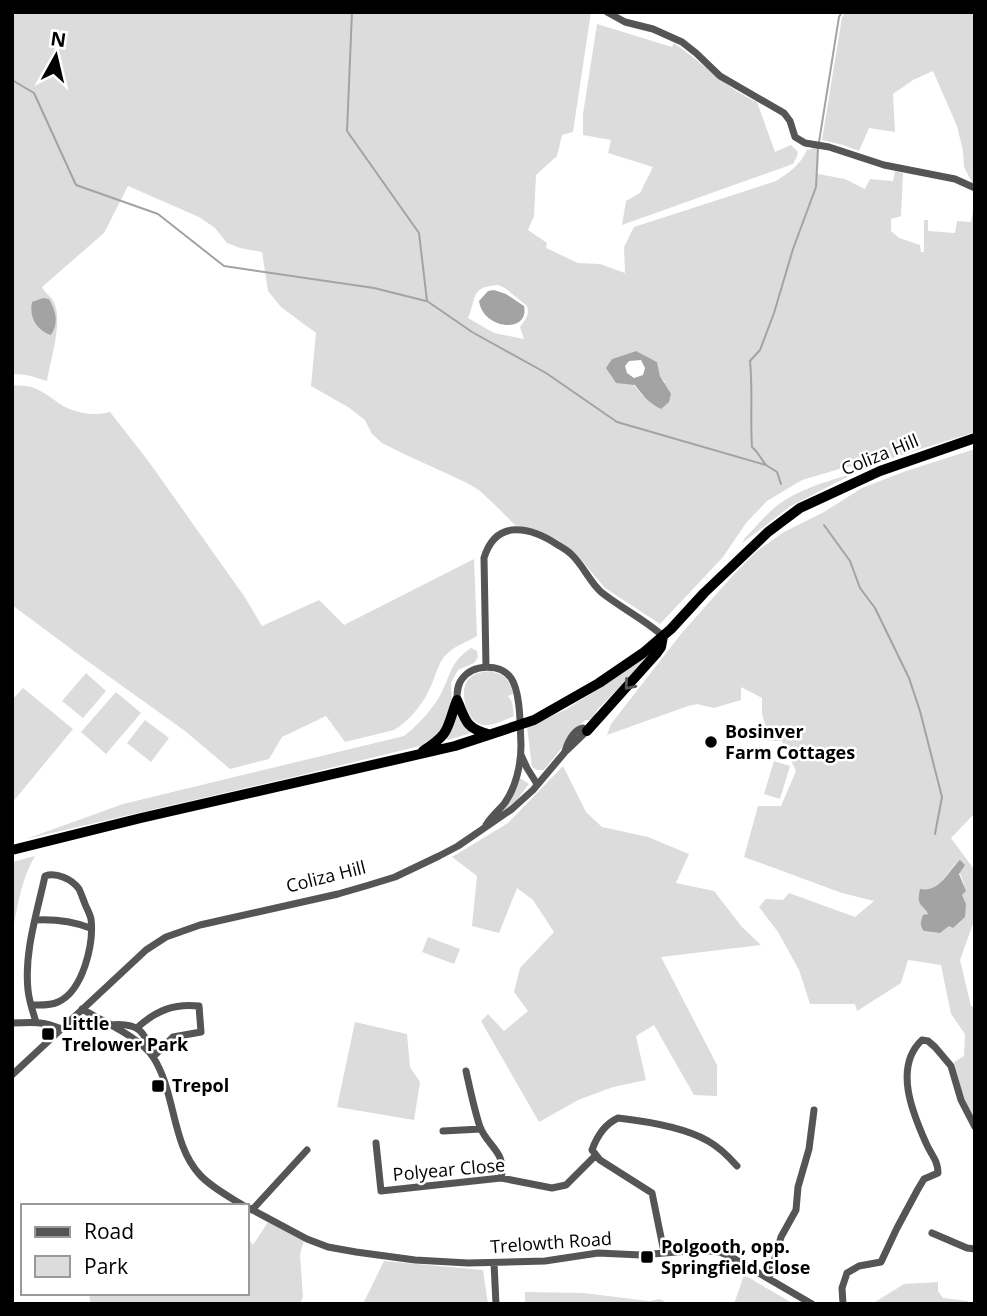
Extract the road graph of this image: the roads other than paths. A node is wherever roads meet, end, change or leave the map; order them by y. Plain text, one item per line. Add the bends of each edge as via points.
1 (607, 12) edge
2 (975, 188) edge
3 (975, 438) edge
4 (663, 636) junction
5 (486, 667) junction
6 (457, 700) junction
7 (587, 731) joint
8 (490, 735) junction
9 (417, 754) junction
10 (521, 754) junction
11 (527, 768) junction
12 (517, 772) junction
13 (537, 784) junction
14 (485, 827) junction
15 (12, 850) edge
16 (35, 920) junction
17 (90, 928) junction
18 (31, 1005) junction
19 (82, 1009) junction
20 (36, 1022) junction
21 (12, 1023) edge
22 (108, 1025) junction
23 (138, 1027) junction
24 (61, 1029) junction
25 (153, 1057) junction
26 (466, 1071) dead end
27 (12, 1075) edge
28 (814, 1110) dead end
29 (975, 1127) edge
30 (481, 1129) junction
31 (443, 1130) dead end
32 (376, 1143) dead end
33 (307, 1150) dead end
34 (595, 1156) junction
35 (737, 1166) dead end
36 (501, 1178) junction
37 (242, 1204) edge
38 (248, 1208) edge
39 (932, 1233) dead end
40 (975, 1249) edge
41 (664, 1252) junction
42 (494, 1263) junction
43 (769, 1279) junction
44 (496, 1304) edge
45 (812, 1304) edge
46 (843, 1304) edge

1 - 2 street via 682,42 720,76 784,113 795,137 805,143 955,179
3 - 4 highway, Coliza Hill via 880,471 800,508 768,532
4 - 5 street via 601,591 568,551 533,531 513,529 494,540 484,558
4 -> 7 highway via 656,654
4 - 8 highway via 581,695 534,720
5 - 6 street via 464,676
5 - 10 street via 509,676 514,684
6 - 8 highway via 467,724
6 - 9 highway via 443,735
7 - 13 street, Coliza Hill via 577,730
8 - 9 highway
9 - 15 highway
10 - 11 street
10 - 12 street
11 - 12 street
11 - 13 street
12 - 13 street
12 - 14 street via 509,796
13 - 14 street, Coliza Hill
14 - 19 street, Coliza Hill via 395,877 174,933 146,950
16 - 17 street via 60,920
16 - 17 street via 45,876 55,874 78,887 91,916
16 - 18 street via 28,954
17 - 18 street via 88,955 75,989 60,1002
18 - 20 street
19 - 22 street, Trelowth Road
19 - 24 street, Coliza Hill
20 - 21 street
20 - 24 street
22 - 23 street
22 - 25 street, Trelowth Road via 132,1037
23 - 25 street
23 - 25 street via 169,1008 199,1006 201,1032 173,1037
24 - 27 street, Coliza Hill
25 - 37 street, Trelowth Road via 191,1163 202,1178
26 - 30 street
28 - 43 street via 796,1210 780,1237
29 - 46 street via 951,1066 922,1040 909,1062 908,1092 938,1174 924,1179 881,1262 847,1273
30 - 31 street
30 - 36 street via 502,1160
32 - 36 street, Polyear Close via 381,1191
33 - 38 street
34 - 35 street via 595,1143 618,1118 692,1133 720,1149
34 - 36 street, Polyear Close via 560,1187
34 - 41 street via 652,1194
38 - 42 street, Trelowth Road via 328,1247 415,1260
39 - 40 street
41 - 42 street, Trelowth Road via 598,1252
41 - 43 street, Trelowth Road via 720,1252
42 - 44 street
43 - 45 street, Trelowth Road

